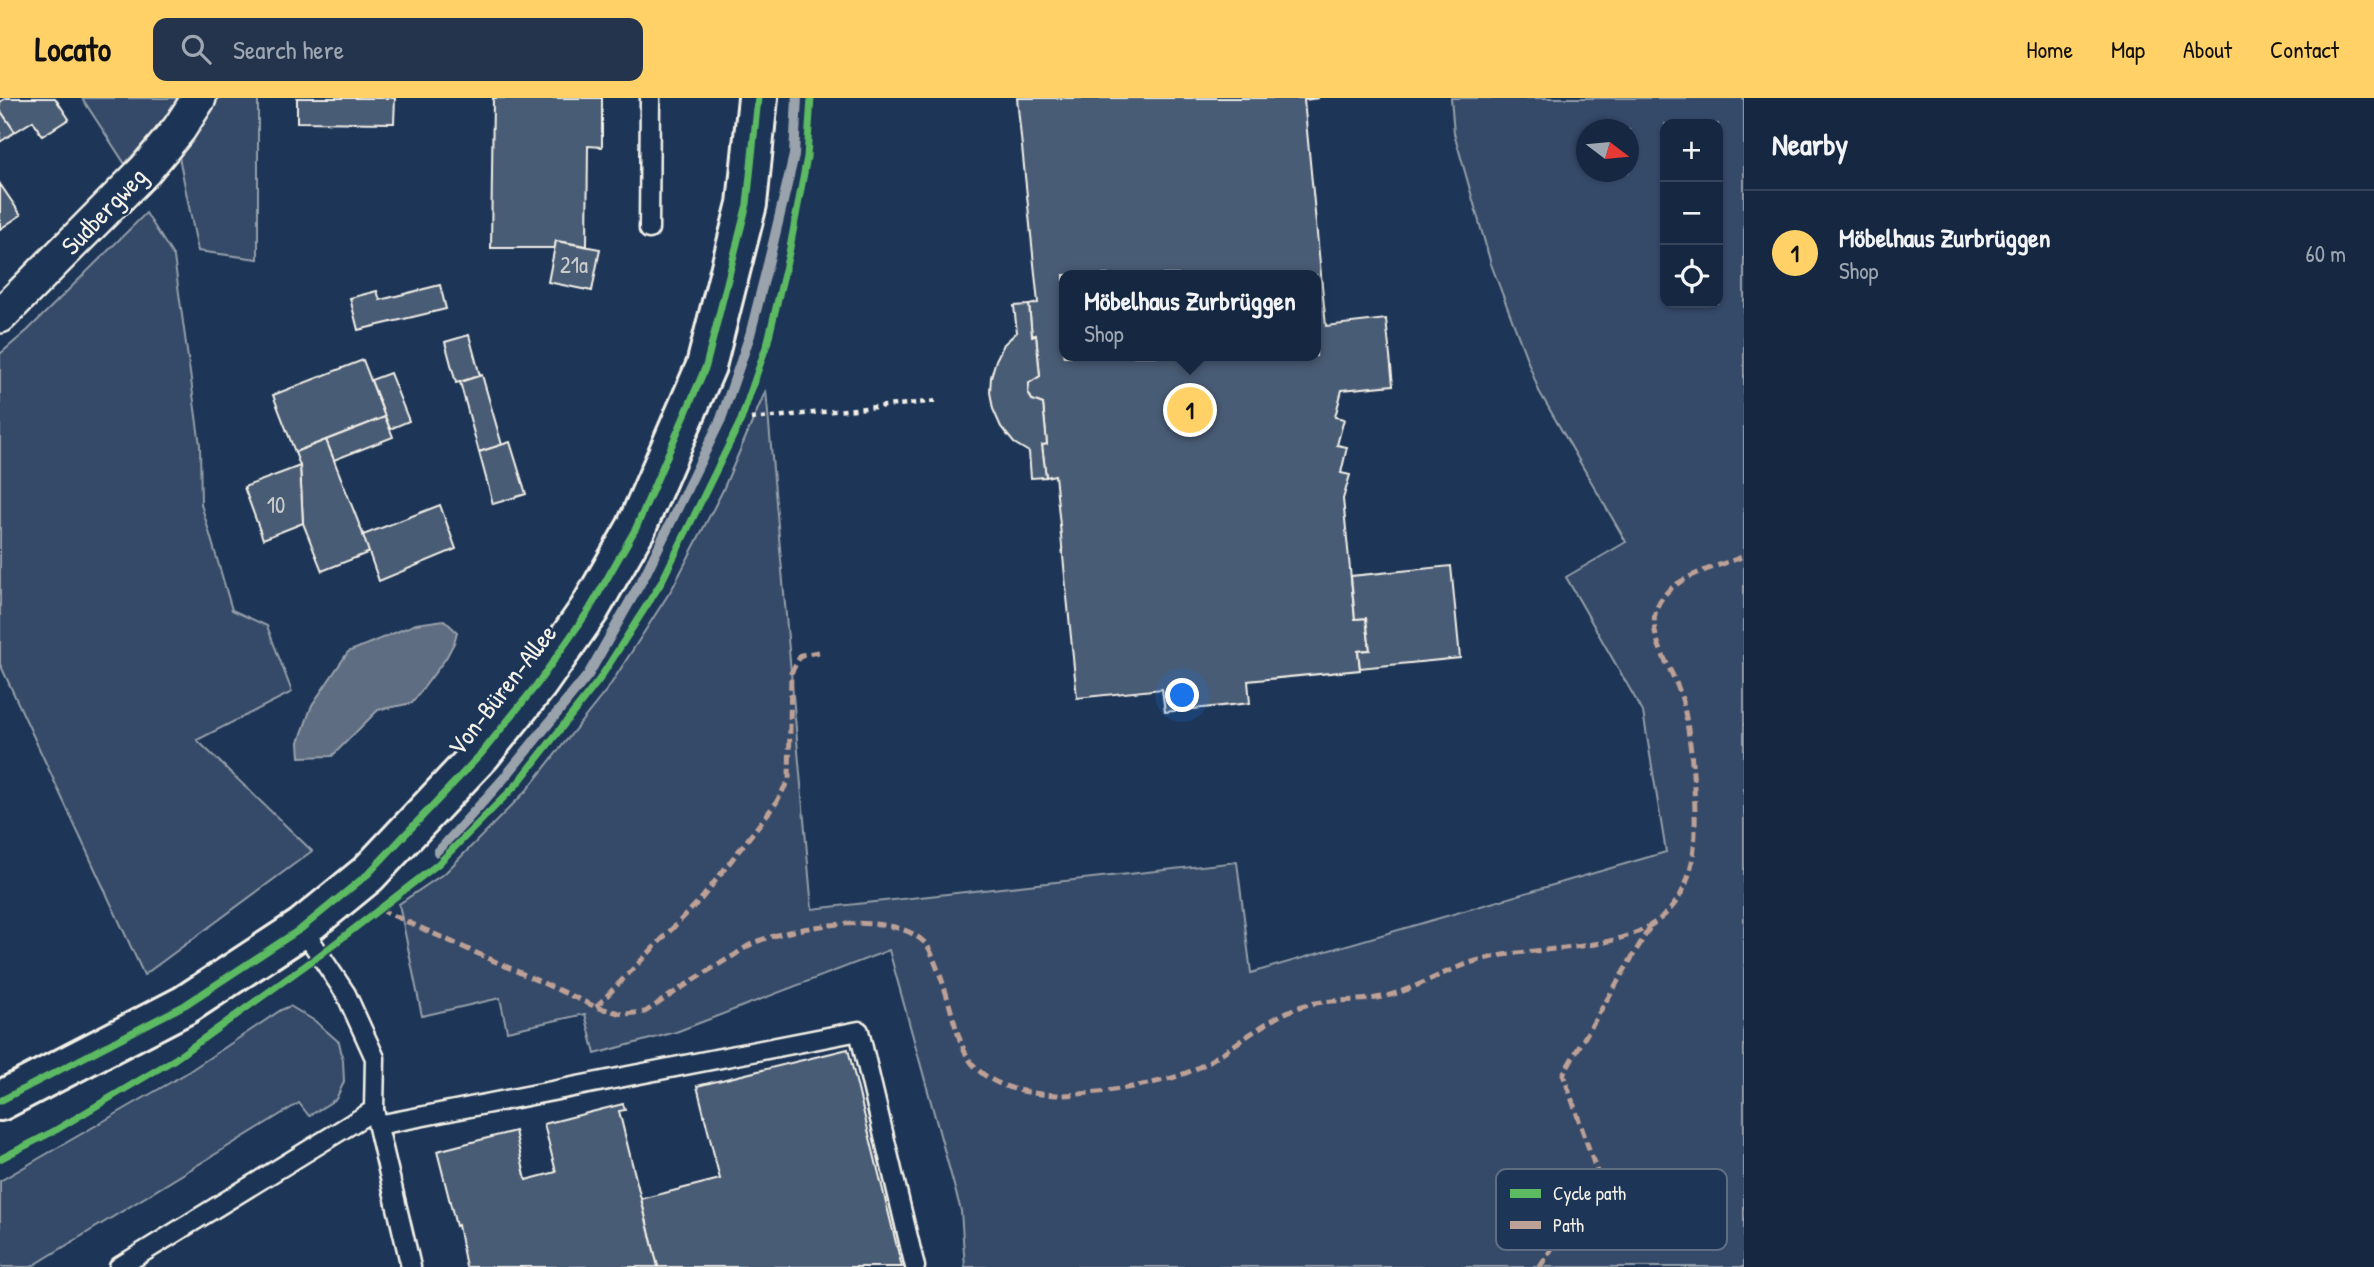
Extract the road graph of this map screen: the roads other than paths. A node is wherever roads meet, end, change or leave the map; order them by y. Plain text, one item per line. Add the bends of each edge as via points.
1 (199, 98) edge
2 (650, 98) edge
3 (758, 98) edge
4 (649, 229) dead end
5 (0, 316) edge
6 (302, 928) junction
7 (0, 1101) edge
8 (376, 1118) junction
9 (119, 1267) edge
10 (411, 1267) edge
11 (915, 1267) edge

1 - 5 street, Sudbergweg via 145,170
2 - 4 lane
3 - 6 street, Von-Büren-Allee via 747,204 706,366 636,528 589,610 481,754 368,874
6 - 7 street, Von-Büren-Allee via 184,1005
6 - 8 lane via 346,994 375,1058
8 - 9 lane
8 - 10 lane
8 - 11 lane via 859,1031

